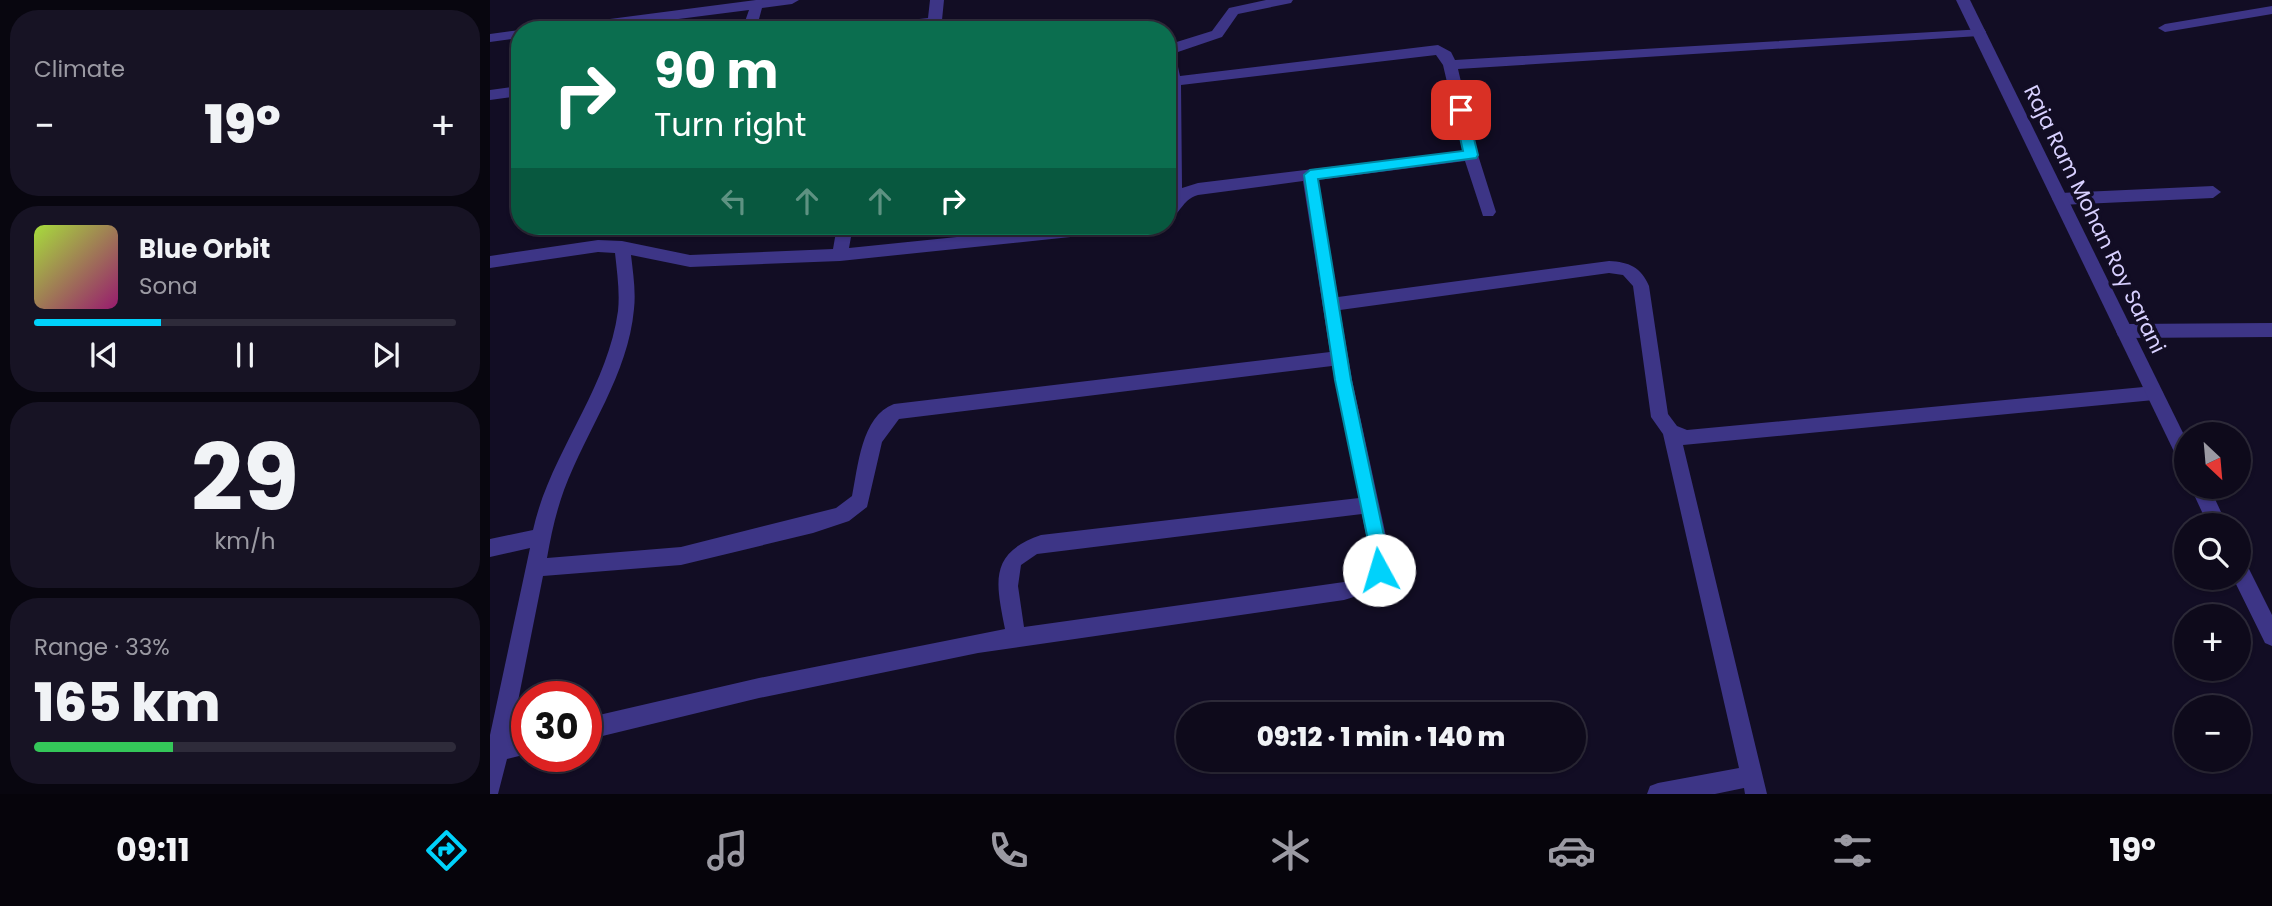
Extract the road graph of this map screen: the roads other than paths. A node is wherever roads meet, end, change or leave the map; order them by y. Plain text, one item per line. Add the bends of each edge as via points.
1 (792, 0) edge
2 (937, 0) edge
3 (1286, 0) edge
4 (1964, 0) edge
5 (757, 5) junction
6 (2272, 10) edge
7 (628, 21) edge
8 (752, 21) edge
9 (935, 21) edge
10 (2165, 28) dead end
11 (1979, 32) junction
12 (511, 35) edge
13 (490, 38) edge
14 (1176, 47) edge
15 (1450, 65) junction
16 (1176, 79) edge
17 (511, 92) edge
18 (490, 95) edge
19 (1471, 155) junction
20 (1310, 175) junction
21 (2213, 192) dead end
22 (2060, 199) junction
23 (1176, 202) edge
24 (1488, 212) dead end
25 (843, 235) edge
26 (1032, 235) edge
27 (622, 247) junction
28 (840, 255) junction
29 (490, 262) edge
30 (1331, 305) junction
31 (2272, 330) edge
32 (2124, 331) junction
33 (1339, 358) junction
34 (2154, 393) junction
35 (1671, 431) junction
36 (2174, 434) edge
37 (1369, 505) junction
38 (541, 537) junction
39 (490, 548) edge
40 (534, 568) junction
41 (2250, 590) edge
42 (2272, 636) edge
43 (1016, 638) junction
44 (602, 725) edge
45 (511, 747) edge
46 (498, 750) junction
47 (1754, 785) edge
48 (490, 787) edge
49 (1658, 794) edge

1 - 5 street
2 - 9 street
3 - 14 street via 1234,11 1217,34
4 - 11 street, Raja Ram Mohan Roy Sarani
5 - 7 street
5 - 8 street
6 - 10 street
11 - 15 street
11 - 22 street, Raja Ram Mohan Roy Sarani
12 - 13 street
15 - 16 street via 1438,50
15 - 19 street
17 - 18 street
19 - 20 street
19 - 24 street
20 - 23 street via 1198,189 1182,194
20 - 30 street
21 - 22 street
22 - 32 street, Raja Ram Mohan Roy Sarani
25 - 28 street
26 - 28 street
27 - 28 street via 690,261
27 - 29 street via 598,246
27 - 38 street via 625,312 618,345 607,380 554,485
30 - 33 street
30 - 35 street via 1627,268 1637,275 1641,286 1660,417
31 - 32 street
32 - 34 street, Raja Ram Mohan Roy Sarani
33 - 37 street
33 - 40 street via 894,412 880,425 871,444 860,500 842,514 681,556
34 - 35 street via 1686,438
34 - 36 street, Raja Ram Mohan Roy Sarani
35 - 47 street
37 - 43 street via 1379,570 1368,583 1344,591
37 - 43 street via 1045,543 1028,549 1015,558 1008,575
38 - 39 street
38 - 40 street
40 - 46 street
41 - 42 street
43 - 44 street via 759,688
45 - 46 street
46 - 48 street
47 - 49 street

